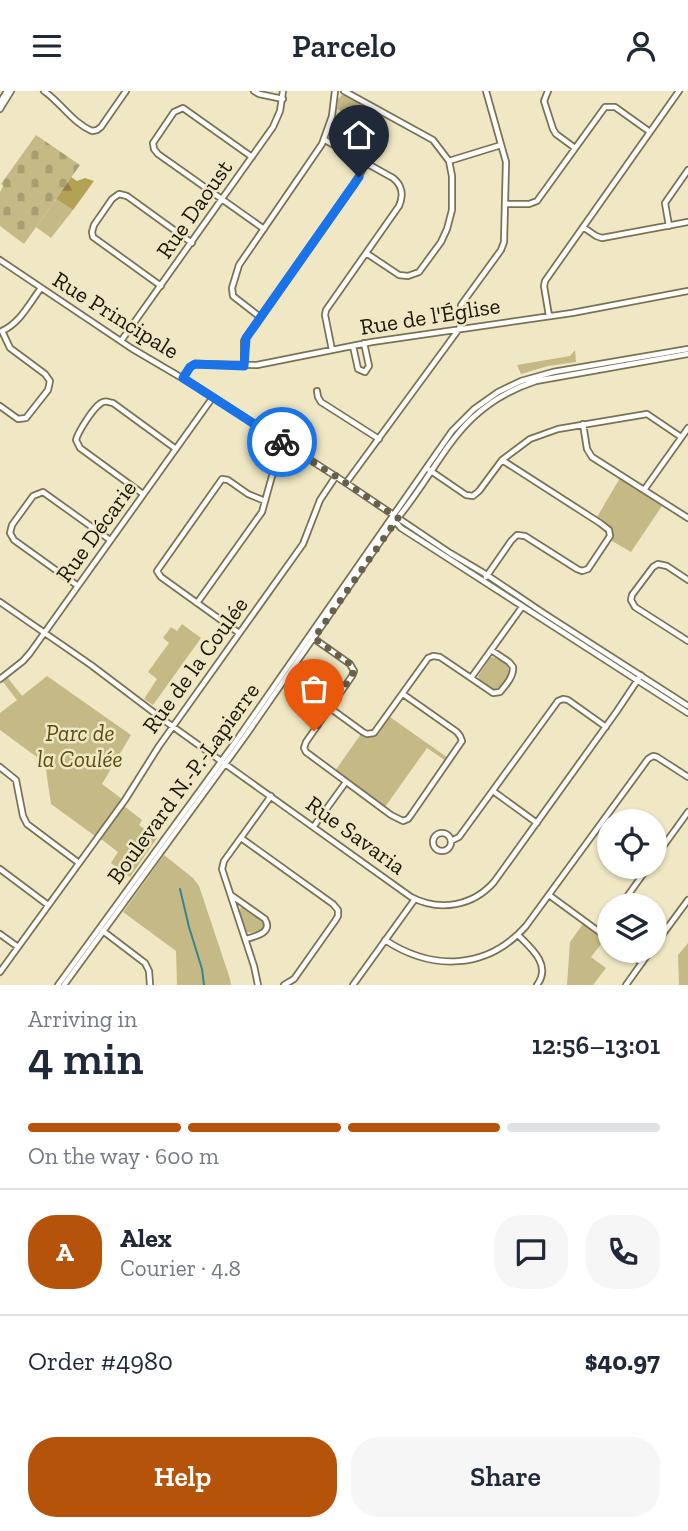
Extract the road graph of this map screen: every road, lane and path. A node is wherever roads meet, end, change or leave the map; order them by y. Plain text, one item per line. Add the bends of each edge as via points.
1 (9, 91) edge
2 (44, 91) edge
3 (126, 91) edge
4 (254, 91) edge
5 (283, 91) edge
6 (335, 91) edge
7 (344, 91) edge
8 (486, 91) edge
9 (548, 91) edge
10 (679, 91) edge
11 (283, 99) junction
12 (0, 103) edge
13 (0, 109) edge
14 (650, 132) junction
15 (325, 140) junction
16 (501, 145) junction
17 (575, 148) junction
18 (252, 157) junction
19 (449, 161) junction
20 (366, 163) junction
21 (688, 170) edge
22 (222, 199) junction
23 (505, 204) junction
24 (688, 222) edge
25 (669, 226) junction
26 (583, 227) junction
27 (264, 229) junction
28 (192, 243) junction
29 (366, 253) junction
30 (0, 260) edge
31 (161, 286) junction
32 (41, 288) junction
33 (688, 291) edge
34 (260, 317) junction
35 (549, 317) junction
36 (458, 329) junction
37 (1, 331) edge
38 (121, 341) junction
39 (364, 343) junction
40 (353, 346) junction
41 (332, 350) junction
42 (688, 352) edge
43 (244, 366) junction
44 (183, 378) junction
45 (317, 391) dead end
46 (213, 397) junction
47 (0, 406) edge
48 (583, 425) junction
49 (688, 428) edge
50 (681, 437) junction
51 (379, 439) junction
52 (292, 448) junction
53 (176, 449) junction
54 (502, 460) junction
55 (429, 469) junction
56 (336, 476) junction
57 (346, 483) junction
58 (643, 490) junction
59 (144, 494) junction
60 (265, 501) junction
61 (395, 518) junction
62 (688, 518) edge
63 (110, 540) junction
64 (486, 578) junction
65 (688, 580) edge
66 (78, 586) junction
67 (0, 602) edge
68 (197, 603) junction
69 (524, 604) junction
70 (44, 633) junction
71 (239, 633) junction
72 (312, 636) junction
73 (688, 642) edge
74 (491, 650) junction
75 (641, 675) junction
76 (471, 678) junction
77 (0, 679) edge
78 (637, 681) junction
79 (403, 694) junction
80 (688, 706) edge
81 (330, 708) junction
82 (688, 713) edge
83 (173, 726) junction
84 (606, 727) junction
85 (223, 762) junction
86 (0, 768) edge
87 (688, 777) edge
88 (346, 782) junction
89 (493, 791) junction
90 (271, 796) junction
91 (688, 812) edge
92 (537, 823) junction
93 (314, 826) junction
94 (241, 838) junction
95 (451, 841) junction
96 (667, 841) edge
97 (79, 863) junction
98 (0, 869) edge
99 (230, 895) junction
100 (549, 895) junction
101 (415, 899) junction
102 (688, 900) edge
103 (48, 905) junction
104 (667, 928) edge
105 (597, 929) edge
106 (101, 930) junction
107 (0, 935) edge
108 (519, 935) junction
109 (246, 939) junction
110 (385, 940) junction
111 (18, 947) junction
112 (642, 963) edge
113 (0, 972) edge
114 (356, 984) edge
115 (58, 985) edge
116 (64, 985) edge
117 (150, 985) edge
118 (258, 985) edge
119 (284, 985) edge
120 (537, 985) edge
121 (626, 985) edge

1 - 12 street
1 - 13 street
2 - 3 street via 83,127 94,131
4 - 11 street
5 - 11 street, Rue Daoust
6 - 15 street
7 - 19 street via 430,138
8 - 16 street
9 - 17 street via 544,101 553,129
10 - 14 street
11 - 18 street, Rue Daoust via 277,120
14 - 17 street via 609,106
14 - 26 street
15 - 20 street
15 - 27 street
16 - 19 street
16 - 23 street
17 - 23 street via 537,201
18 - 22 street, Rue Daoust
18 - 22 street via 183,108 176,110 155,139 153,147 158,154
19 - 29 street via 453,184 450,220 421,269 402,276
20 - 29 street via 396,180 402,196
20 - 34 street
21 - 25 street via 665,203
22 - 27 street
22 - 28 street, Rue Daoust
23 - 36 street via 504,244 461,305
24 - 25 street
25 - 26 street via 602,238
26 - 35 street via 544,283
27 - 34 street via 241,260 232,291 234,298
28 - 31 street, Rue Daoust
28 - 31 street via 130,197 121,194 112,199 92,228 93,237
29 - 41 street via 326,310
30 - 32 street, Rue Principale
31 - 38 street, Rue Daoust
32 - 37 street via 17,321
32 - 38 street, Rue Principale
33 - 35 street, Rue de l'Église
34 - 43 street via 245,339
35 - 36 street, Rue de l'Église
36 - 39 street, Rue de l'Église
36 - 51 street
37 - 47 street via 10,348 48,376 51,384 26,418 18,419
38 - 44 street, Rue Principale
39 - 40 street, Rue de l'Église
39 - 40 street via 369,366 365,372 357,367
40 - 41 street, Rue de l'Église
41 - 43 street, Rue de l'Église
42 - 55 street, Boulevard N.-P.-Lapierre via 519,387 470,419
43 - 44 street, Rue de l'Église via 195,364
44 - 46 street, Rue Principale
45 - 51 street via 321,402
46 - 52 street, Rue Principale
46 - 53 street, Rue Décarie
48 - 50 street via 647,414
48 - 54 street via 533,437
48 - 58 street via 590,455
49 - 50 street
50 - 58 street
51 - 57 street
52 - 56 street, Rue Principale
52 - 60 street via 272,476
53 - 59 street, Rue Décarie
53 - 59 street via 107,401 77,434 80,449
54 - 55 street via 473,496
54 - 64 street via 605,526 610,536 588,569 580,571 517,535
55 - 61 street, Boulevard N.-P.-Lapierre
56 - 57 street
56 - 71 street, Rue de la Coulée via 319,501 303,544
57 - 61 street
58 - 62 street
59 - 63 street, Rue Décarie
60 - 68 street
60 - 68 street via 222,479 160,564 157,571 161,577
61 - 64 street
61 - 72 street, Boulevard N.-P.-Lapierre
63 - 66 street, Rue Décarie
63 - 66 street via 43,492 35,494 19,516 11,528 12,538
64 - 69 street
65 - 73 street via 658,564 631,601
66 - 70 street, Rue Décarie
67 - 70 street, Rue Savaria
68 - 71 street
69 - 74 street
69 - 75 street
69 - 78 street
70 - 77 street, Rue Décarie via 23,661
70 - 83 street, Rue Savaria
71 - 83 street, Rue de la Coulée
72 - 81 street via 354,670
72 - 85 street, Boulevard N.-P.-Lapierre
74 - 76 street
74 - 76 street via 513,667 506,684 495,694
75 - 78 street, Rue Savaria
75 - 80 street
76 - 79 street via 433,656
78 - 82 street
78 - 84 street, Rue Savaria
79 - 81 street via 372,734
79 - 88 street via 460,734 460,745 405,821
81 - 88 street via 304,749
83 - 85 street, Rue Savaria
83 - 97 street, Rue de la Coulée
84 - 89 street via 569,701 559,700
84 - 92 street, Rue Savaria
85 - 90 street, Rue Savaria
85 - 106 street, Boulevard N.-P.-Lapierre
86 - 97 street via 16,780 25,822
87 - 100 street via 657,757 649,758
88 - 93 street
89 - 92 street
89 - 95 street via 459,837
90 - 93 street, Rue Savaria
90 - 94 street
91 - 96 street
92 - 101 street, Rue Savaria via 482,893 449,905
93 - 101 street, Rue Savaria
94 - 99 street via 223,866
94 - 119 street via 339,912 294,979
95 - 95 street via 442,833 433,840 443,851 450,848
97 - 103 street, Rue de la Coulée
98 - 103 street
99 - 109 street
99 - 109 street via 267,923 265,932
100 - 105 street
100 - 108 street
101 - 110 street
102 - 104 street
103 - 111 street, Rue de la Coulée
106 - 115 street, Boulevard N.-P.-Lapierre
106 - 116 street, Boulevard N.-P.-Lapierre
106 - 117 street via 145,963
107 - 111 street
108 - 110 street via 482,957 450,962 415,956
108 - 120 street via 540,958
109 - 118 street
110 - 114 street
111 - 113 street, Rue de la Coulée
112 - 121 street

